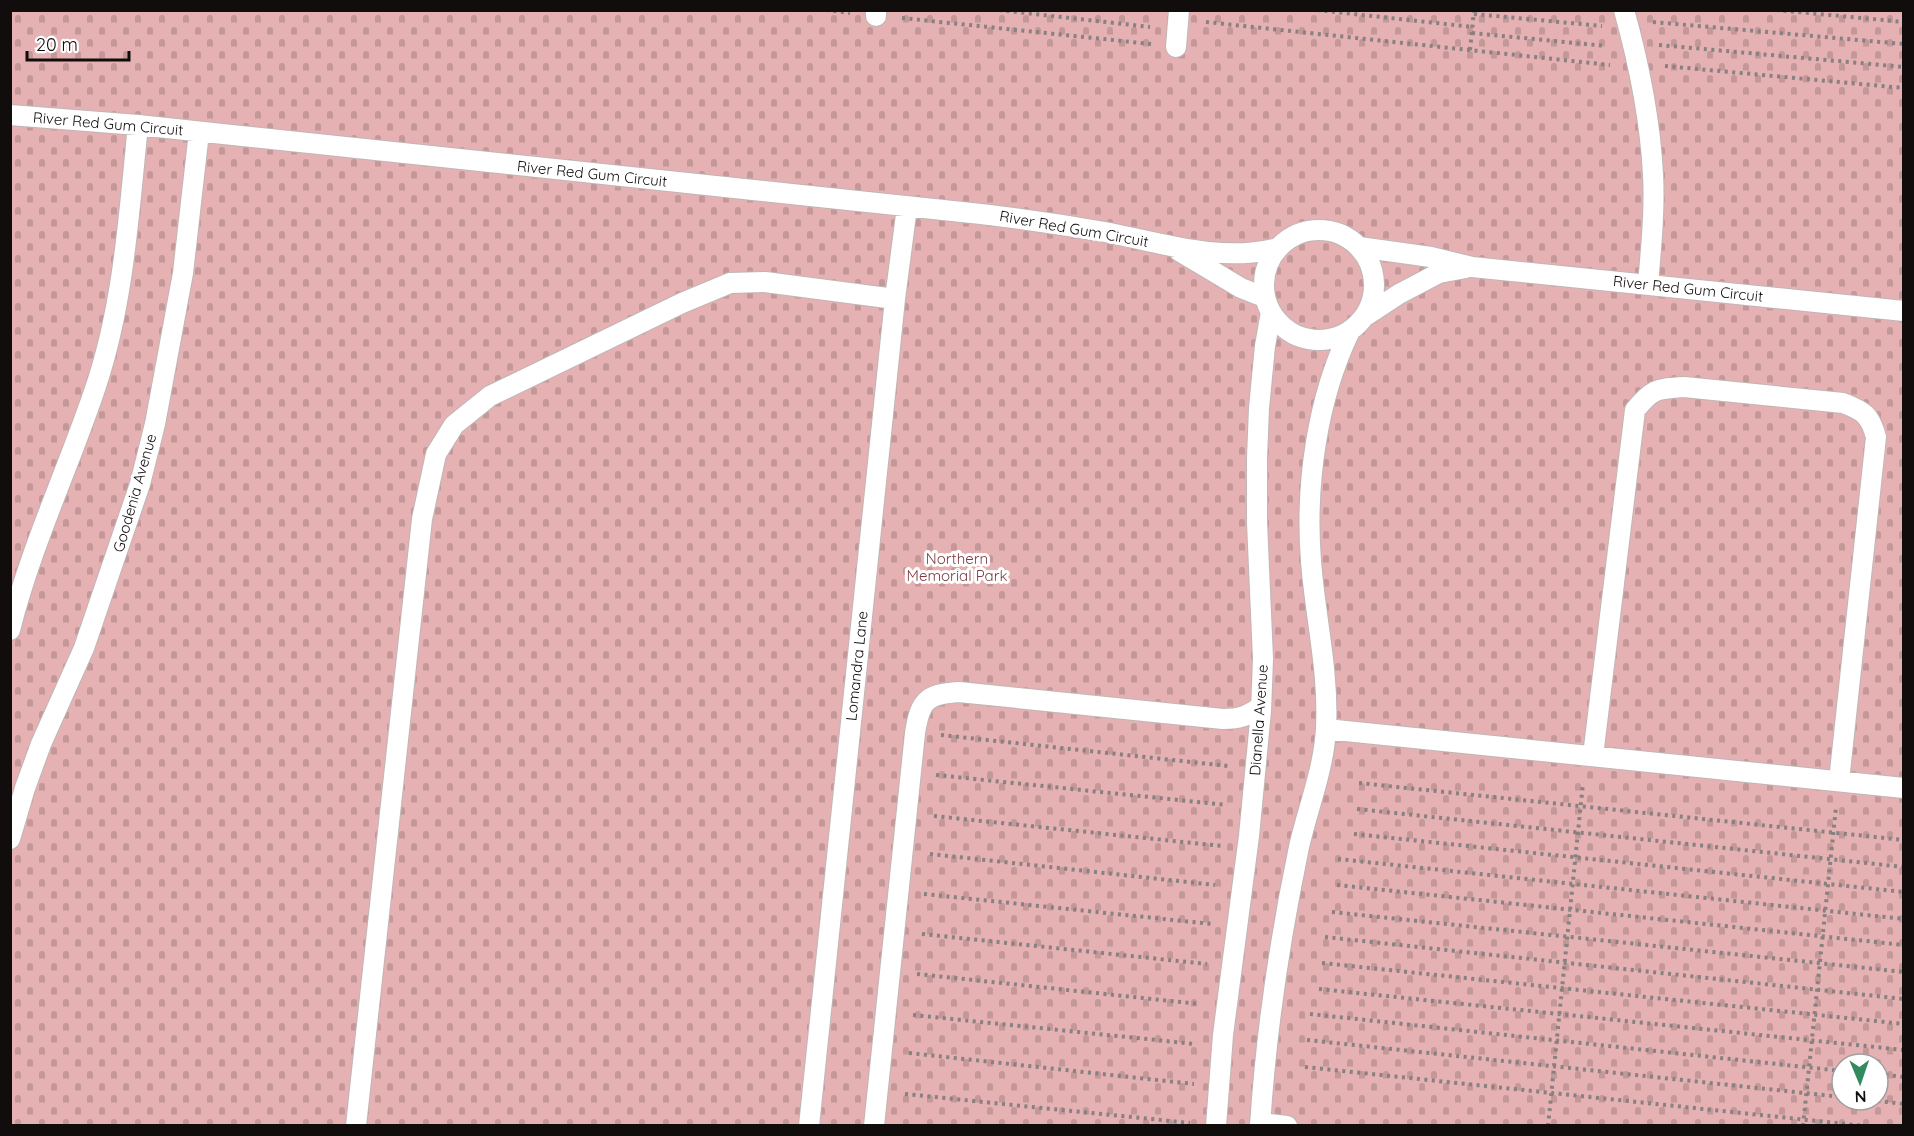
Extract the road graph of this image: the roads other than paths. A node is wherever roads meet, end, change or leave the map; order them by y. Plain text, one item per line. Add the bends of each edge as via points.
1 (1627, 19) edge
2 (10, 115) edge
3 (138, 125) junction
4 (199, 132) junction
5 (907, 207) junction
6 (1171, 246) junction
7 (1359, 247) junction
8 (1278, 248) junction
9 (1472, 267) junction
10 (1648, 285) junction
11 (895, 299) junction
12 (1268, 305) junction
13 (1904, 311) edge
14 (1357, 324) junction
15 (19, 581) edge
16 (10, 630) edge
17 (1261, 706) junction
18 (1326, 729) junction
19 (1589, 756) junction
20 (1839, 781) junction
21 (1904, 788) edge
22 (10, 839) edge
23 (1260, 1124) edge
24 (356, 1125) edge
25 (809, 1125) edge
26 (874, 1125) edge
27 (1207, 1125) edge
28 (1287, 1125) edge

1 - 10 lane via 1642,60 1653,176
2 - 3 lane, River Red Gum Circuit
3 - 4 lane, River Red Gum Circuit
3 - 15 lane via 114,320 97,385
4 - 5 lane, River Red Gum Circuit
4 - 22 lane, Goodenia Avenue via 182,284 140,484 84,648 41,744
5 - 6 lane, River Red Gum Circuit via 1056,223
5 - 11 lane, Lomandra Lane
6 - 8 lane, River Red Gum Circuit via 1224,254
6 - 12 lane
7 - 8 lane via 1343,235 1324,230 1291,237
7 - 9 lane
7 - 14 lane via 1370,262 1374,281 1372,300
8 - 12 lane via 1263,279
9 - 10 lane, River Red Gum Circuit
9 - 14 lane via 1439,273 1399,294
10 - 13 lane, River Red Gum Circuit
11 - 24 lane via 765,282 730,284 682,303 490,396 454,425 436,454 422,519
11 - 25 lane, Lomandra Lane
12 - 14 lane via 1282,326 1313,340 1332,339
12 - 17 lane, Dianella Avenue via 1257,458
14 - 18 lane via 1335,361 1320,412 1310,518 1311,561 1324,657
15 - 16 lane
17 - 26 lane via 1245,717 1224,719 959,692 926,700 919,711 915,733
17 - 27 lane, Dianella Avenue via 1219,1087
18 - 19 lane
18 - 23 lane via 1284,928
19 - 20 lane
19 - 20 lane via 1635,410 1648,394 1684,387 1843,403 1862,410 1872,422 1876,436
20 - 21 lane
23 - 28 lane

